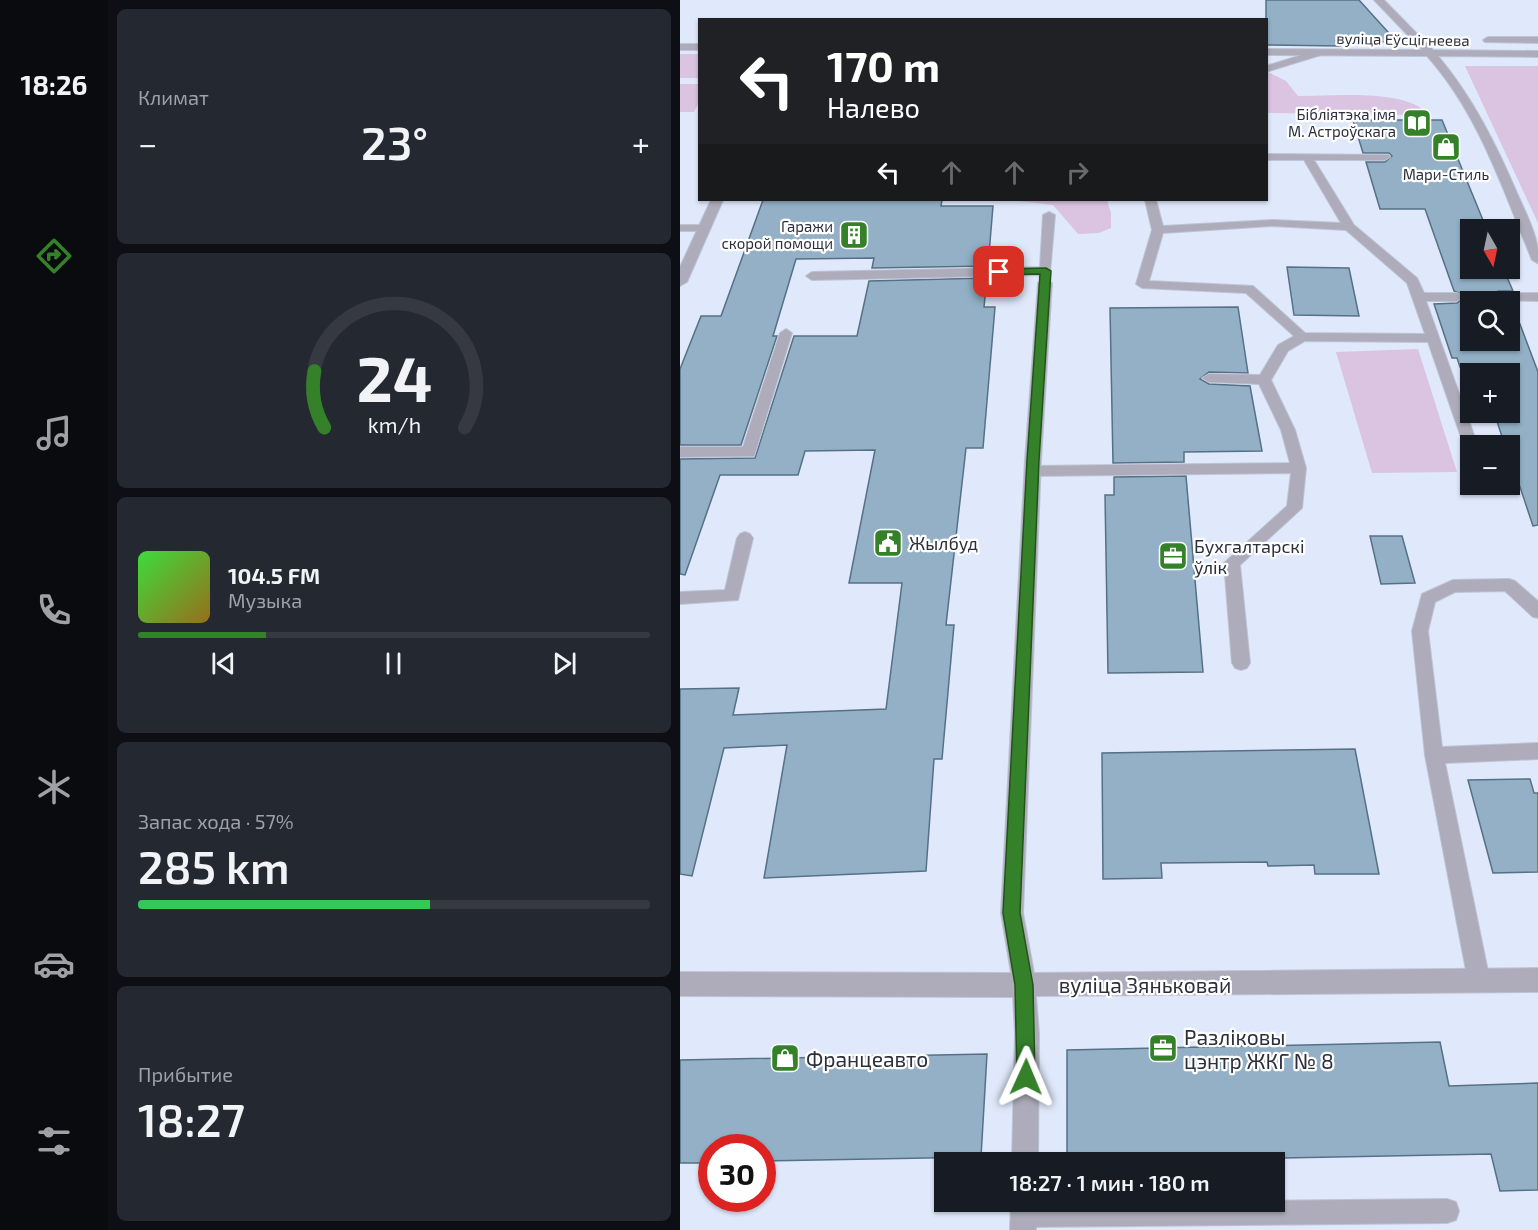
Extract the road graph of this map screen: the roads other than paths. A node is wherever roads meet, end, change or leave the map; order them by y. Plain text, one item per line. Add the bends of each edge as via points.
1 (1379, 0) edge
2 (1488, 40) dead end
3 (1538, 40) edge
4 (680, 47) edge
5 (698, 47) edge
6 (1268, 52) edge
7 (1318, 52) junction
8 (1431, 54) junction
9 (1538, 54) edge
10 (1268, 68) edge
11 (1268, 157) edge
12 (1307, 157) junction
13 (1385, 157) dead end
14 (717, 201) edge
15 (1150, 201) edge
16 (1049, 215) dead end
17 (1349, 227) junction
18 (680, 228) edge
19 (1158, 230) junction
20 (701, 233) junction
21 (680, 239) edge
22 (1538, 260) edge
23 (812, 276) dead end
24 (1045, 277) junction
25 (680, 282) edge
26 (1419, 297) junction
27 (1457, 297) dead end
28 (1520, 297) edge
29 (1538, 297) edge
30 (786, 333) dead end
31 (1302, 337) junction
32 (1433, 338) junction
33 (1210, 378) dead end
34 (1264, 380) junction
35 (1466, 435) edge
36 (680, 452) edge
37 (1299, 468) junction
38 (1032, 471) junction
39 (745, 538) dead end
40 (680, 598) edge
41 (1538, 612) edge
42 (1241, 663) dead end
43 (1538, 751) edge
44 (1434, 755) junction
45 (1538, 980) edge
46 (1479, 981) junction
47 (680, 984) edge
48 (1024, 985) junction
49 (1025, 1152) edge
50 (1447, 1211) dead end
51 (1024, 1216) edge

1 - 8 street
2 - 3 lane
4 - 5 street
6 - 7 street, вуліца Еўсцігнеева
7 - 8 street, вуліца Еўсцігнеева
7 - 10 lane
8 - 9 street, вуліца Еўсцігнеева
8 - 22 street via 1464,97
11 - 12 lane
12 - 13 lane
12 - 17 lane
14 - 20 street
15 - 19 lane
16 - 24 lane
17 - 19 lane via 1273,223
17 - 26 lane via 1414,281
18 - 20 lane
19 - 31 lane via 1142,284 1249,289
20 - 21 lane
20 - 25 street
23 - 24 lane
24 - 38 street
26 - 27 lane
26 - 32 lane
28 - 29 lane
30 - 36 lane via 749,452
31 - 32 lane
31 - 34 lane via 1283,348
32 - 35 lane
33 - 34 lane
34 - 37 lane via 1288,430
37 - 38 lane
37 - 42 lane via 1294,508 1232,563
38 - 48 street via 1012,913
39 - 40 lane via 732,596
41 - 44 lane via 1509,585 1453,585 1428,598 1420,631
43 - 44 lane
44 - 46 lane
45 - 46 street, вуліца Зяньковай
46 - 48 street, вуліца Зяньковай
47 - 48 street, вуліца Зяньковай
48 - 49 street
50 - 51 lane

